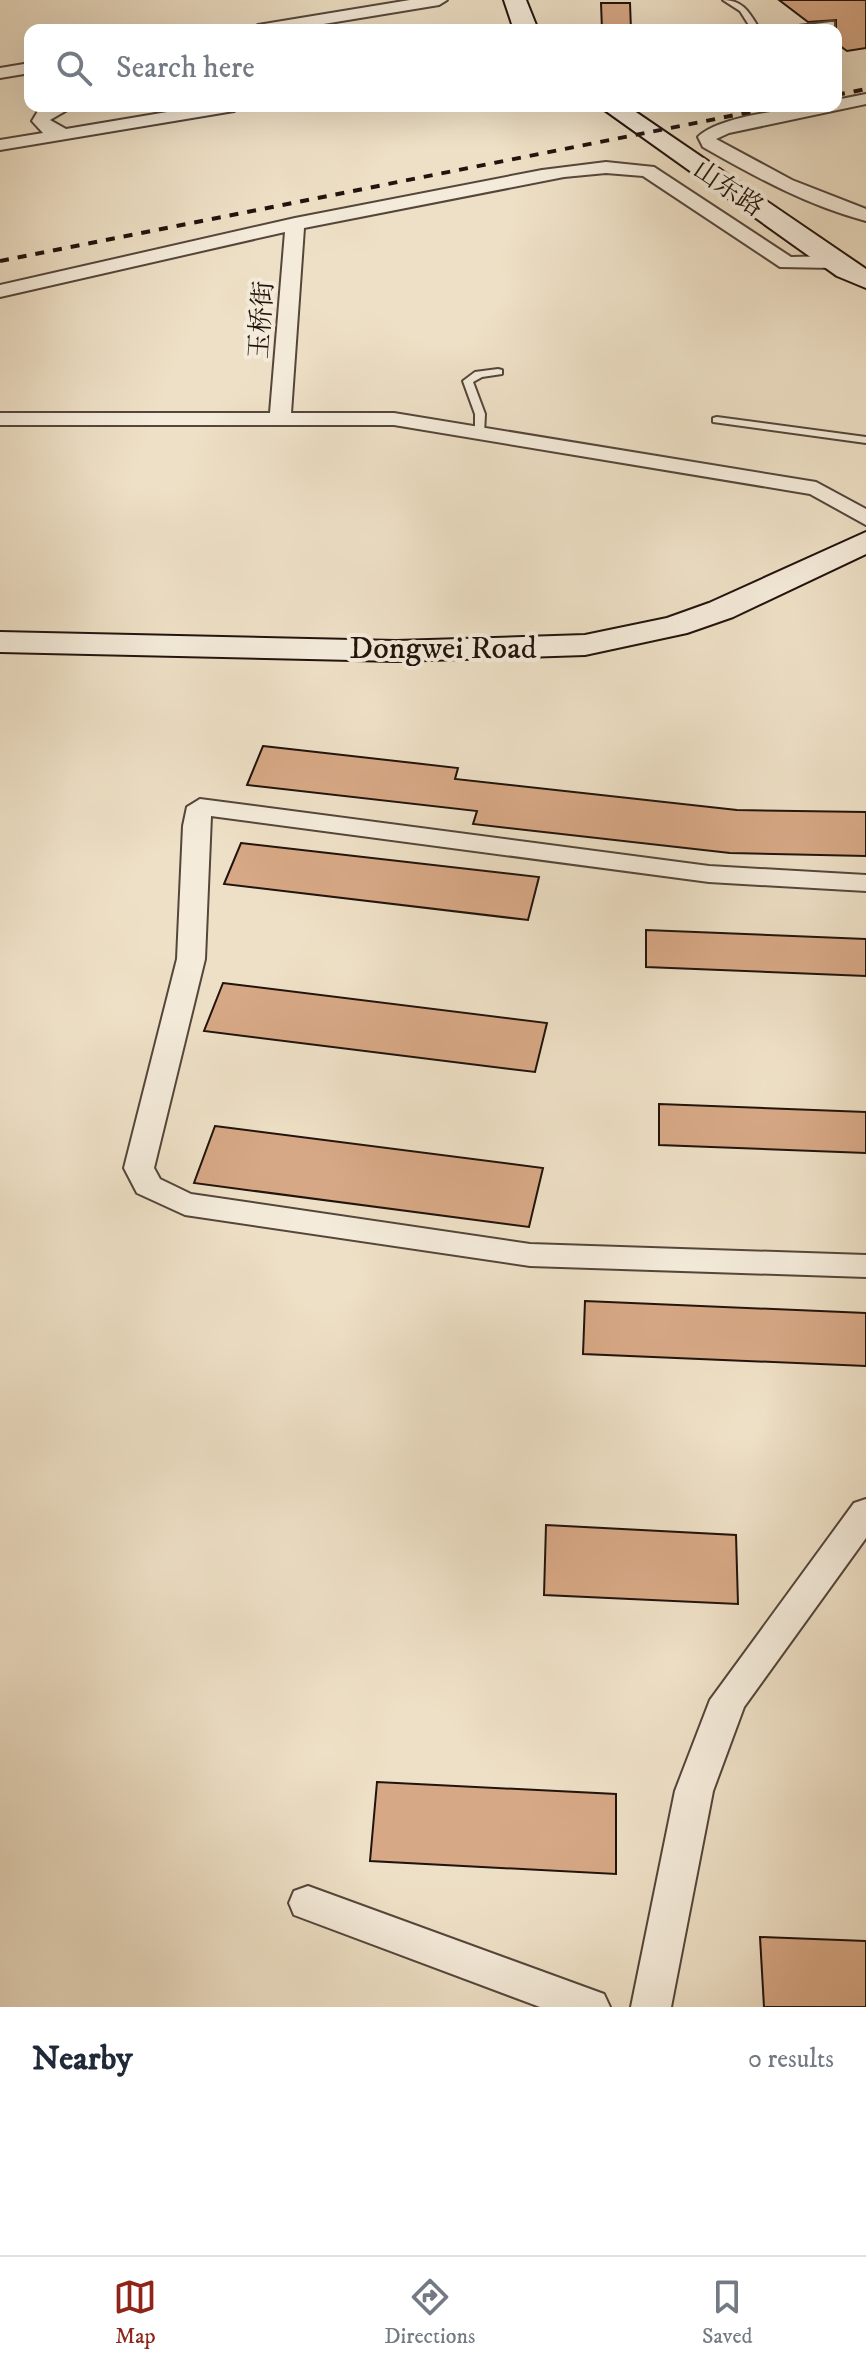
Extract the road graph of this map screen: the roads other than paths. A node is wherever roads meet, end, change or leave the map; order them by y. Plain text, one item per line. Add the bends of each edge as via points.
1 (439, 0) edge
2 (515, 0) edge
3 (727, 0) edge
4 (294, 24) edge
5 (524, 24) edge
6 (752, 24) edge
7 (24, 69) edge
8 (0, 73) edge
9 (866, 99) edge
10 (842, 104) edge
11 (51, 112) edge
12 (198, 112) edge
13 (620, 112) edge
14 (805, 112) edge
15 (66, 134) junction
16 (0, 145) edge
17 (866, 215) edge
18 (295, 224) junction
19 (853, 269) edge
20 (0, 291) edge
21 (866, 295) edge
22 (498, 372) dead end
23 (0, 419) edge
24 (280, 420) junction
25 (717, 420) dead end
26 (479, 434) junction
27 (866, 440) edge
28 (866, 518) edge
29 (866, 542) edge
30 (866, 560) edge
31 (0, 642) edge
32 (0, 656) edge
33 (866, 883) edge
34 (866, 1266) edge
35 (866, 1512) edge
36 (308, 1903) dead end
37 (590, 2007) edge
38 (651, 2007) edge

1 - 4 street
2 - 5 main road
3 - 6 lane via 743,9
7 - 8 street
9 - 10 street
11 - 15 street via 41,121
12 - 15 street
13 - 19 main road, 山东路
14 - 17 street via 707,137 747,165
15 - 16 street
18 - 19 street via 625,166 648,171 787,263
18 - 20 street
18 - 24 street, 玉桥街
19 - 21 main road, 山东路
22 - 26 lane via 468,381 480,414
23 - 24 street
24 - 26 street via 394,419
25 - 27 lane
26 - 28 street via 816,489
29 - 31 main road, Dongwei Road via 721,610 675,626 585,645 427,651
30 - 32 main road, Dongwei Road via 689,638 587,660 472,665
33 - 34 street via 709,874 200,807 191,959 139,1168 148,1186 185,1204 530,1255
35 - 38 street via 728,1700 694,1791
36 - 37 street

